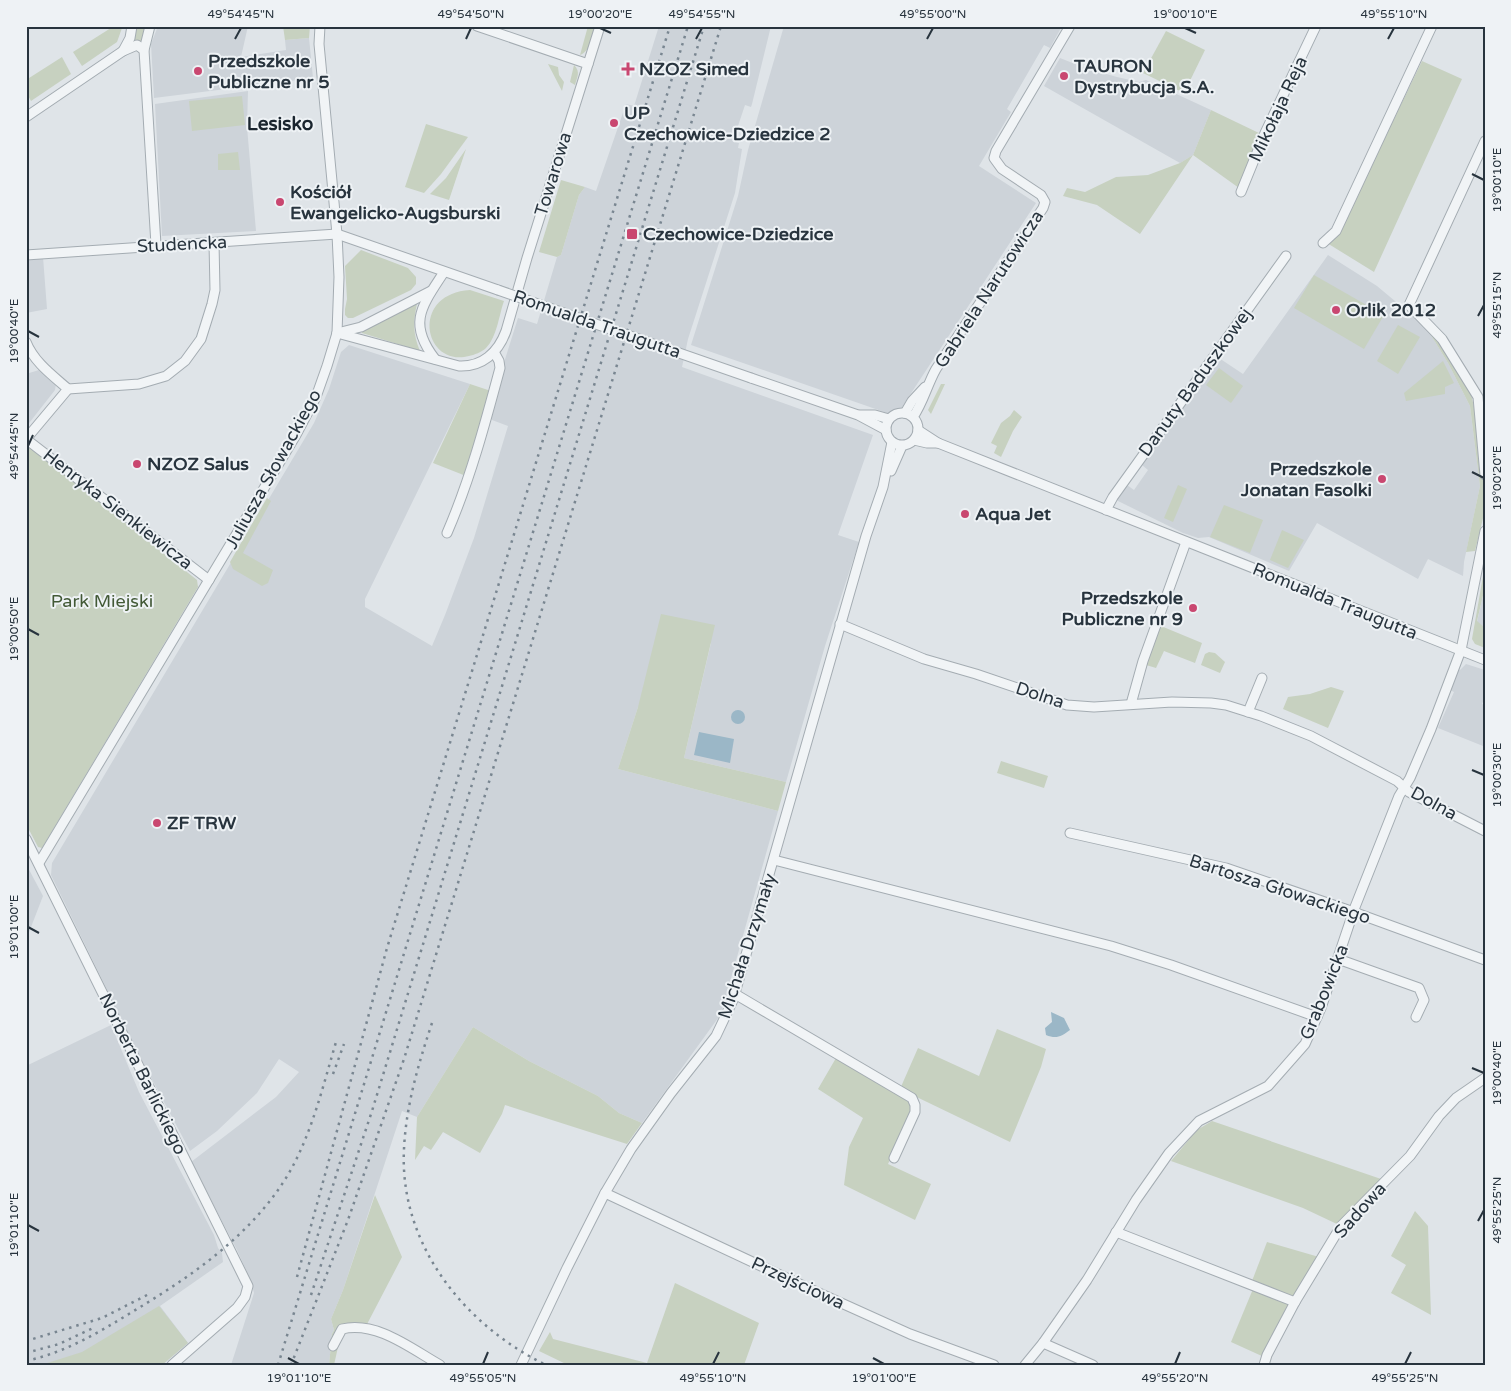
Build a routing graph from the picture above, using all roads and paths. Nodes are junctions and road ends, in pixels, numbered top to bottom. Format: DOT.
graph roads {
  1 [pos="132,26"];
  2 [pos="150,26"];
  3 [pos="320,26"];
  4 [pos="477,26"];
  5 [pos="600,26"];
  6 [pos="1070,26"];
  7 [pos="1316,26"];
  8 [pos="1432,26"];
  9 [pos="144,50"];
  10 [pos="123,51"];
  11 [pos="588,64"];
  12 [pos="26,117"];
  13 [pos="1485,141"];
  14 [pos="1241,192"];
  15 [pos="337,234"];
  16 [pos="214,243"];
  17 [pos="1323,243"];
  18 [pos="156,245"];
  19 [pos="26,255"];
  20 [pos="1286,256"];
  21 [pos="444,272"];
  22 [pos="431,291"];
  23 [pos="337,333"];
  24 [pos="26,342"];
  25 [pos="494,352"];
  26 [pos="434,359"];
  27 [pos="68,389"];
  28 [pos="858,415"];
  29 [pos="909,415"];
  30 [pos="889,419"];
  31 [pos="886,430"];
  32 [pos="918,430"];
  33 [pos="26,439"];
  34 [pos="914,440"];
  35 [pos="892,442"];
  36 [pos="938,443"];
  37 [pos="902,446"];
  38 [pos="1485,475"];
  39 [pos="883,487"];
  40 [pos="1106,510"];
  41 [pos="1485,531"];
  42 [pos="448,533"];
  43 [pos="1186,542"];
  44 [pos="209,580"];
  45 [pos="840,624"];
  46 [pos="1460,650"];
  47 [pos="1485,660"];
  48 [pos="1262,678"];
  49 [pos="1131,704"];
  50 [pos="1248,712"];
  51 [pos="1404,787"];
  52 [pos="1485,831"];
  53 [pos="1070,833"];
  54 [pos="26,839"];
  55 [pos="774,860"];
  56 [pos="39,863"];
  57 [pos="1354,912"];
  58 [pos="1338,959"];
  59 [pos="1485,960"];
  60 [pos="735,994"];
  61 [pos="1317,1017"];
  62 [pos="1416,1017"];
  63 [pos="1485,1078"];
  64 [pos="894,1158"];
  65 [pos="605,1193"];
  66 [pos="1116,1232"];
  67 [pos="1296,1302"];
  68 [pos="1043,1343"];
  69 [pos="333,1346"];
  70 [pos="172,1365"];
  71 [pos="440,1365"];
  72 [pos="521,1365"];
  73 [pos="994,1365"];
  74 [pos="1025,1365"];
  75 [pos="1093,1365"];
  76 [pos="1264,1365"];
  1 -- 10 [label="street"];
  2 -- 9 [label="street"];
  3 -- 15 [label="street, Juliusza Słowackiego"];
  4 -- 11 [label="street"];
  5 -- 11 [label="street, Towarowa"];
  6 -- 29 [label="street, Gabriela Narutowicza"];
  7 -- 14 [label="street, Mikołaja Reja"];
  8 -- 17 [label="street"];
  9 -- 10 [label="street"];
  9 -- 18 [label="street"];
  10 -- 12 [label="street"];
  11 -- 25 [label="street, Towarowa"];
  13 -- 38 [label="street"];
  15 -- 16 [label="street, Studencka"];
  15 -- 21 [label="street, Romualda Traugutta"];
  15 -- 23 [label="street, Juliusza Słowackiego"];
  16 -- 18 [label="street, Studencka"];
  16 -- 27 [label="street"];
  18 -- 19 [label="street, Studencka"];
  20 -- 40 [label="street, Danuty Baduszkowej"];
  21 -- 22 [label="street"];
  21 -- 28 [label="street, Romualda Traugutta, bridge"];
  22 -- 23 [label="street"];
  22 -- 26 [label="street"];
  23 -- 26 [label="street"];
  23 -- 44 [label="street, Juliusza Słowackiego"];
  24 -- 27 [label="street"];
  25 -- 26 [label="street"];
  25 -- 42 [label="street"];
  27 -- 33 [label="street"];
  28 -- 30 [label="street"];
  28 -- 31 [label="street"];
  29 -- 30 [label="street"];
  29 -- 32 [label="street"];
  30 -- 31 [label="street"];
  31 -- 35 [label="street"];
  32 -- 34 [label="street"];
  32 -- 36 [label="street, Romualda Traugutta"];
  33 -- 44 [label="street, Henryka Sienkiewicza"];
  34 -- 36 [label="street"];
  34 -- 37 [label="street"];
  35 -- 37 [label="street"];
  35 -- 39 [label="street"];
  36 -- 40 [label="street, Romualda Traugutta"];
  37 -- 39 [label="street"];
  39 -- 45 [label="street, Michała Drzymały"];
  40 -- 43 [label="street, Romualda Traugutta"];
  41 -- 46 [label="street, Grabowicka"];
  43 -- 46 [label="street, Romualda Traugutta"];
  43 -- 49 [label="street"];
  44 -- 56 [label="street, Juliusza Słowackiego"];
  45 -- 49 [label="street, Dolna"];
  45 -- 55 [label="street, Michała Drzymały"];
  46 -- 47 [label="street, Romualda Traugutta"];
  46 -- 51 [label="street, Grabowicka"];
  48 -- 50 [label="street"];
  49 -- 50 [label="street, Dolna"];
  50 -- 51 [label="street, Dolna"];
  51 -- 52 [label="street, Dolna"];
  51 -- 57 [label="street, Grabowicka"];
  53 -- 57 [label="street, Bartosza Głowackiego"];
  54 -- 56 [label="street, Norberta Barlickiego"];
  55 -- 60 [label="street, Michała Drzymały"];
  55 -- 61 [label="street"];
  56 -- 70 [label="street, Norberta Barlickiego"];
  57 -- 58 [label="street, Grabowicka"];
  57 -- 59 [label="street, Bartosza Głowackiego"];
  58 -- 61 [label="street, Grabowicka"];
  58 -- 62 [label="street"];
  60 -- 64 [label="street"];
  60 -- 65 [label="street, Michała Drzymały"];
  61 -- 66 [label="street, Grabowicka"];
  63 -- 67 [label="street, Sadowa"];
  65 -- 72 [label="street, Michała Drzymały"];
  65 -- 73 [label="street, Przejściowa"];
  66 -- 67 [label="street"];
  66 -- 68 [label="street, Grabowicka"];
  67 -- 76 [label="street, Sadowa"];
  68 -- 74 [label="street, Grabowicka"];
  68 -- 75 [label="street"];
  69 -- 71 [label="street"];
}
